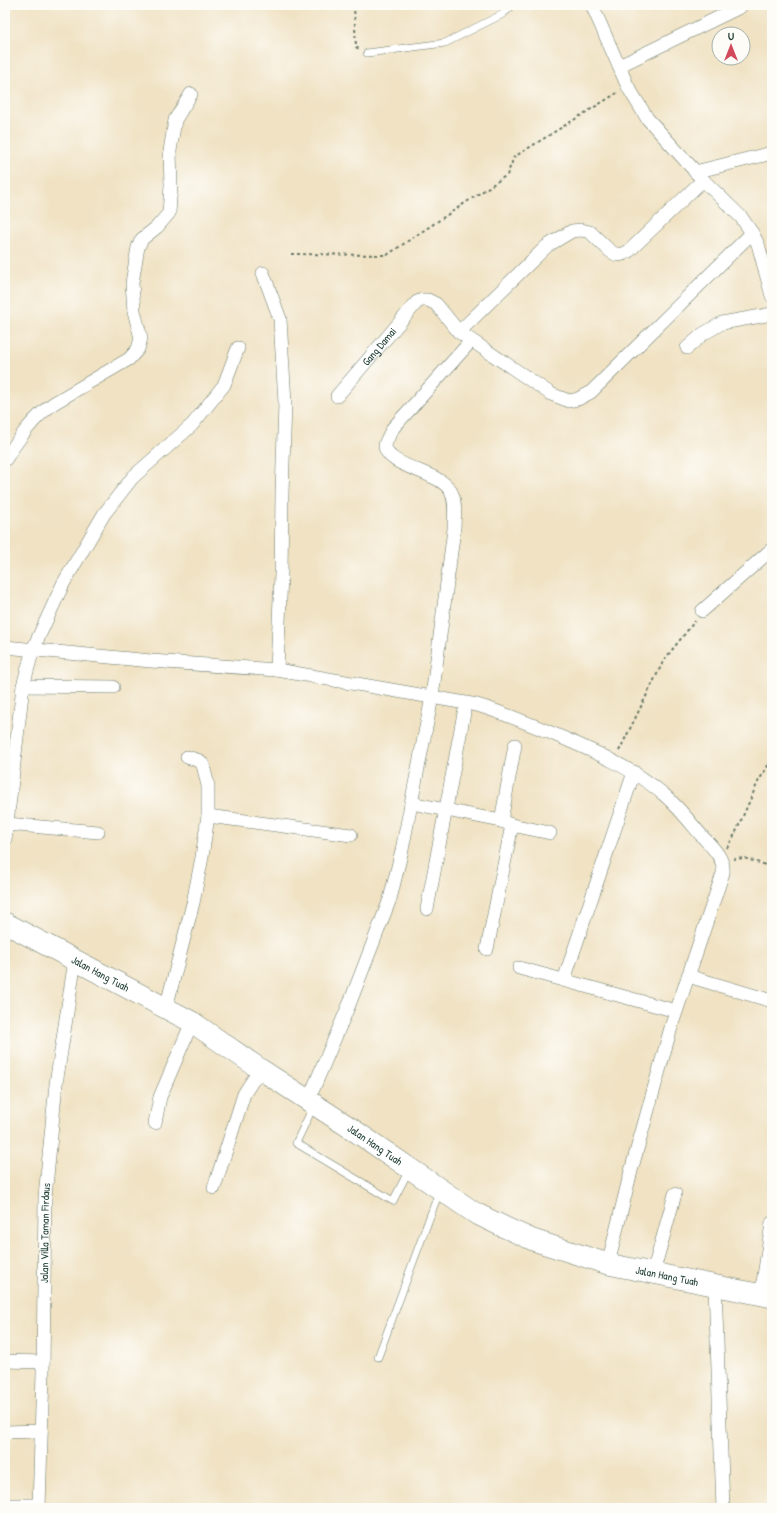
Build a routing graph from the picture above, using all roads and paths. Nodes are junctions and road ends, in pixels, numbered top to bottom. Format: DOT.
graph roads {
  1 [pos="354,5"];
  2 [pos="513,5"];
  3 [pos="592,5"];
  4 [pos="742,5"];
  5 [pos="367,53"];
  6 [pos="619,66"];
  7 [pos="628,87"];
  8 [pos="191,94"];
  9 [pos="772,152"];
  10 [pos="699,176"];
  11 [pos="752,232"];
  12 [pos="291,254"];
  13 [pos="263,273"];
  14 [pos="772,296"];
  15 [pos="772,314"];
  16 [pos="459,332"];
  17 [pos="471,341"];
  18 [pos="238,348"];
  19 [pos="687,348"];
  20 [pos="337,396"];
  21 [pos="5,460"];
  22 [pos="772,549"];
  23 [pos="702,611"];
  24 [pos="5,647"];
  25 [pos="33,648"];
  26 [pos="276,670"];
  27 [pos="23,686"];
  28 [pos="113,687"];
  29 [pos="432,696"];
  30 [pos="464,714"];
  31 [pos="515,744"];
  32 [pos="187,757"];
  33 [pos="772,759"];
  34 [pos="614,761"];
  35 [pos="9,766"];
  36 [pos="634,772"];
  37 [pos="411,803"];
  38 [pos="446,811"];
  39 [pos="208,816"];
  40 [pos="506,823"];
  41 [pos="7,824"];
  42 [pos="98,832"];
  43 [pos="550,833"];
  44 [pos="351,835"];
  45 [pos="5,840"];
  46 [pos="721,860"];
  47 [pos="772,867"];
  48 [pos="427,909"];
  49 [pos="5,923"];
  50 [pos="487,949"];
  51 [pos="76,960"];
  52 [pos="519,968"];
  53 [pos="688,976"];
  54 [pos="564,980"];
  55 [pos="772,1001"];
  56 [pos="166,1008"];
  57 [pos="676,1011"];
  58 [pos="192,1022"];
  59 [pos="260,1069"];
  60 [pos="311,1103"];
  61 [pos="155,1123"];
  62 [pos="410,1168"];
  63 [pos="214,1188"];
  64 [pos="440,1190"];
  65 [pos="675,1194"];
  66 [pos="772,1223"];
  67 [pos="608,1264"];
  68 [pos="653,1273"];
  69 [pos="715,1286"];
  70 [pos="766,1296"];
  71 [pos="378,1357"];
  72 [pos="5,1361"];
  73 [pos="43,1362"];
  74 [pos="41,1431"];
  75 [pos="5,1432"];
  76 [pos="5,1505"];
  77 [pos="39,1507"];
  78 [pos="722,1508"];
  1 -- 5 [label="path"];
  2 -- 5 [label="lane"];
  3 -- 6 [label="street"];
  4 -- 6 [label="street"];
  6 -- 7 [label="street"];
  7 -- 10 [label="street"];
  7 -- 12 [label="path"];
  8 -- 21 [label="street"];
  9 -- 10 [label="street"];
  10 -- 11 [label="street"];
  10 -- 16 [label="street"];
  11 -- 14 [label="street"];
  11 -- 17 [label="street"];
  13 -- 26 [label="street"];
  15 -- 19 [label="street"];
  16 -- 17 [label="street"];
  16 -- 20 [label="street, Gang Damai"];
  17 -- 29 [label="street"];
  18 -- 25 [label="street"];
  22 -- 23 [label="street"];
  23 -- 34 [label="path"];
  24 -- 25 [label="street"];
  25 -- 26 [label="street"];
  25 -- 27 [label="street"];
  26 -- 29 [label="street"];
  27 -- 28 [label="street"];
  27 -- 35 [label="street"];
  29 -- 34 [label="street"];
  29 -- 37 [label="street"];
  30 -- 38 [label="street"];
  31 -- 40 [label="street"];
  32 -- 39 [label="street"];
  33 -- 46 [label="path"];
  34 -- 36 [label="street"];
  35 -- 41 [label="street"];
  36 -- 46 [label="street"];
  36 -- 54 [label="street"];
  37 -- 38 [label="street"];
  37 -- 60 [label="street"];
  38 -- 40 [label="street"];
  38 -- 48 [label="street"];
  39 -- 44 [label="street"];
  39 -- 56 [label="street"];
  40 -- 43 [label="street"];
  40 -- 50 [label="street"];
  41 -- 42 [label="street"];
  41 -- 45 [label="street"];
  46 -- 47 [label="path"];
  46 -- 53 [label="street"];
  49 -- 51 [label="main road, Jalan Hang Tuah"];
  51 -- 56 [label="main road, Jalan Hang Tuah"];
  51 -- 73 [label="street, Jalan Villa Taman Firdaus"];
  52 -- 54 [label="street"];
  53 -- 55 [label="street"];
  53 -- 57 [label="street"];
  54 -- 57 [label="street"];
  56 -- 58 [label="main road, Jalan Hang Tuah"];
  57 -- 67 [label="street"];
  58 -- 59 [label="main road, Jalan Hang Tuah"];
  58 -- 61 [label="street"];
  59 -- 60 [label="main road, Jalan Hang Tuah"];
  59 -- 63 [label="street"];
  60 -- 62 [label="main road, Jalan Hang Tuah"];
  60 -- 62 [label="lane"];
  62 -- 64 [label="main road, Jalan Hang Tuah"];
  64 -- 67 [label="main road, Jalan Hang Tuah"];
  64 -- 71 [label="lane"];
  65 -- 68 [label="street"];
  66 -- 70 [label="street"];
  67 -- 68 [label="main road, Jalan Hang Tuah"];
  68 -- 69 [label="main road, Jalan Hang Tuah"];
  69 -- 70 [label="main road, Jalan Hang Tuah"];
  69 -- 78 [label="street"];
  72 -- 73 [label="street"];
  73 -- 74 [label="street, Jalan Villa Taman Firdaus"];
  74 -- 75 [label="street"];
  74 -- 77 [label="street, Jalan Villa Taman Firdaus"];
  76 -- 77 [label="street"];
}
